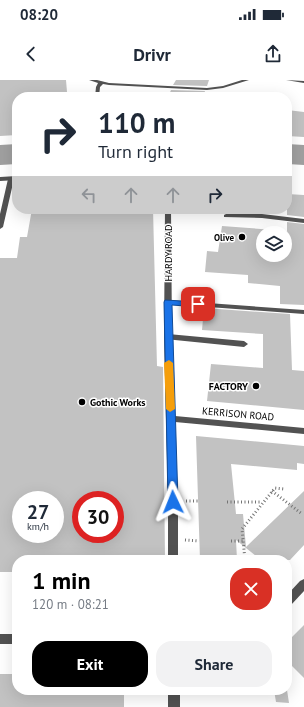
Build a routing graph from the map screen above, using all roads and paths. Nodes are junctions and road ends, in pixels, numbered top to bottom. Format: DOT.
graph roads {
  1 [pos="91,80"];
  2 [pos="160,80"];
  3 [pos="247,80"];
  4 [pos="288,80"];
  5 [pos="304,82"];
  6 [pos="100,83"];
  7 [pos="152,86"];
  8 [pos="97,92"];
  9 [pos="12,178"];
  10 [pos="0,179"];
  11 [pos="12,185"];
  12 [pos="168,214"];
  13 [pos="226,216"];
  14 [pos="304,221"];
  15 [pos="0,227"];
  16 [pos="168,302"];
  17 [pos="304,312"];
  18 [pos="168,337"];
  19 [pos="244,344"];
  20 [pos="171,419"];
  21 [pos="304,431"];
  22 [pos="284,489"];
  23 [pos="272,492"];
  24 [pos="228,502"];
  25 [pos="262,502"];
  26 [pos="302,514"];
  27 [pos="231,541"];
  28 [pos="243,541"];
  29 [pos="173,555"];
  30 [pos="244,555"];
  31 [pos="304,584"];
  32 [pos="292,597"];
  33 [pos="0,639"];
  34 [pos="12,639"];
  35 [pos="174,695"];
  36 [pos="174,707"];
  1 -- 6 [label="street"];
  2 -- 7 [label="street"];
  3 -- 7 [label="street"];
  4 -- 5 [label="street"];
  6 -- 7 [label="street"];
  6 -- 8 [label="street"];
  9 -- 10 [label="street"];
  11 -- 15 [label="street"];
  12 -- 16 [label="street, HARDY ROAD"];
  13 -- 14 [label="street"];
  16 -- 17 [label="street"];
  16 -- 18 [label="street, HARDY ROAD"];
  18 -- 19 [label="street"];
  18 -- 20 [label="street, HARDY ROAD"];
  20 -- 21 [label="street, KERRISON ROAD"];
  20 -- 29 [label="street, HARDY ROAD"];
  22 -- 23 [label="path"];
  23 -- 25 [label="path"];
  23 -- 26 [label="path"];
  24 -- 25 [label="path"];
  25 -- 28 [label="path"];
  27 -- 28 [label="path"];
  28 -- 30 [label="path"];
  31 -- 32 [label="street"];
  33 -- 34 [label="street"];
  35 -- 36 [label="street"];
}
